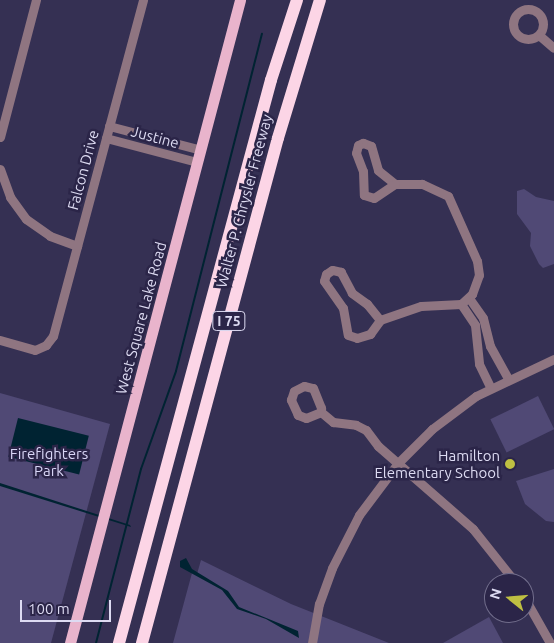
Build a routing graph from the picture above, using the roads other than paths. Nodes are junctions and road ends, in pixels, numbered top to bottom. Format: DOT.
graph roads {
  1 [pos="36,0"];
  2 [pos="142,0"];
  3 [pos="240,0"];
  4 [pos="296,0"];
  5 [pos="320,0"];
  6 [pos="540,36"];
  7 [pos="554,48"];
  8 [pos="109,126"];
  9 [pos="0,137"];
  10 [pos="106,138"];
  11 [pos="200,150"];
  12 [pos="197,162"];
  13 [pos="0,169"];
  14 [pos="395,184"];
  15 [pos="77,246"];
  16 [pos="465,301"];
  17 [pos="380,320"];
  18 [pos="0,340"];
  19 [pos="554,359"];
  20 [pos="508,378"];
  21 [pos="490,388"];
  22 [pos="320,412"];
  23 [pos="398,463"];
  24 [pos="508,573"];
  25 [pos="534,615"];
  26 [pos="70,643"];
  27 [pos="120,643"];
  28 [pos="142,643"];
  29 [pos="312,643"];
  30 [pos="550,643"];
  1 -- 9 [label="street"];
  2 -- 8 [label="street, Falcon Drive"];
  3 -- 11 [label="main road, West Square Lake Road"];
  4 -- 27 [label="highway, Walter P. Chrysler Freeway / I 75"];
  5 -- 28 [label="highway, Walter P. Chrysler Freeway / I 75"];
  6 -- 7 [label="street"];
  8 -- 10 [label="street, Falcon Drive"];
  8 -- 11 [label="street, Justine"];
  10 -- 12 [label="street, Justine"];
  10 -- 15 [label="street, Falcon Drive"];
  11 -- 12 [label="main road, West Square Lake Road"];
  12 -- 26 [label="main road, West Square Lake Road"];
  13 -- 15 [label="street"];
  14 -- 14 [label="street"];
  14 -- 16 [label="street"];
  15 -- 18 [label="street, Falcon Drive"];
  16 -- 17 [label="street"];
  16 -- 20 [label="street"];
  16 -- 21 [label="street"];
  17 -- 17 [label="street"];
  19 -- 20 [label="street"];
  20 -- 21 [label="street"];
  21 -- 23 [label="street"];
  22 -- 23 [label="street"];
  23 -- 24 [label="street"];
  23 -- 29 [label="street"];
  25 -- 30 [label="street"];
}
